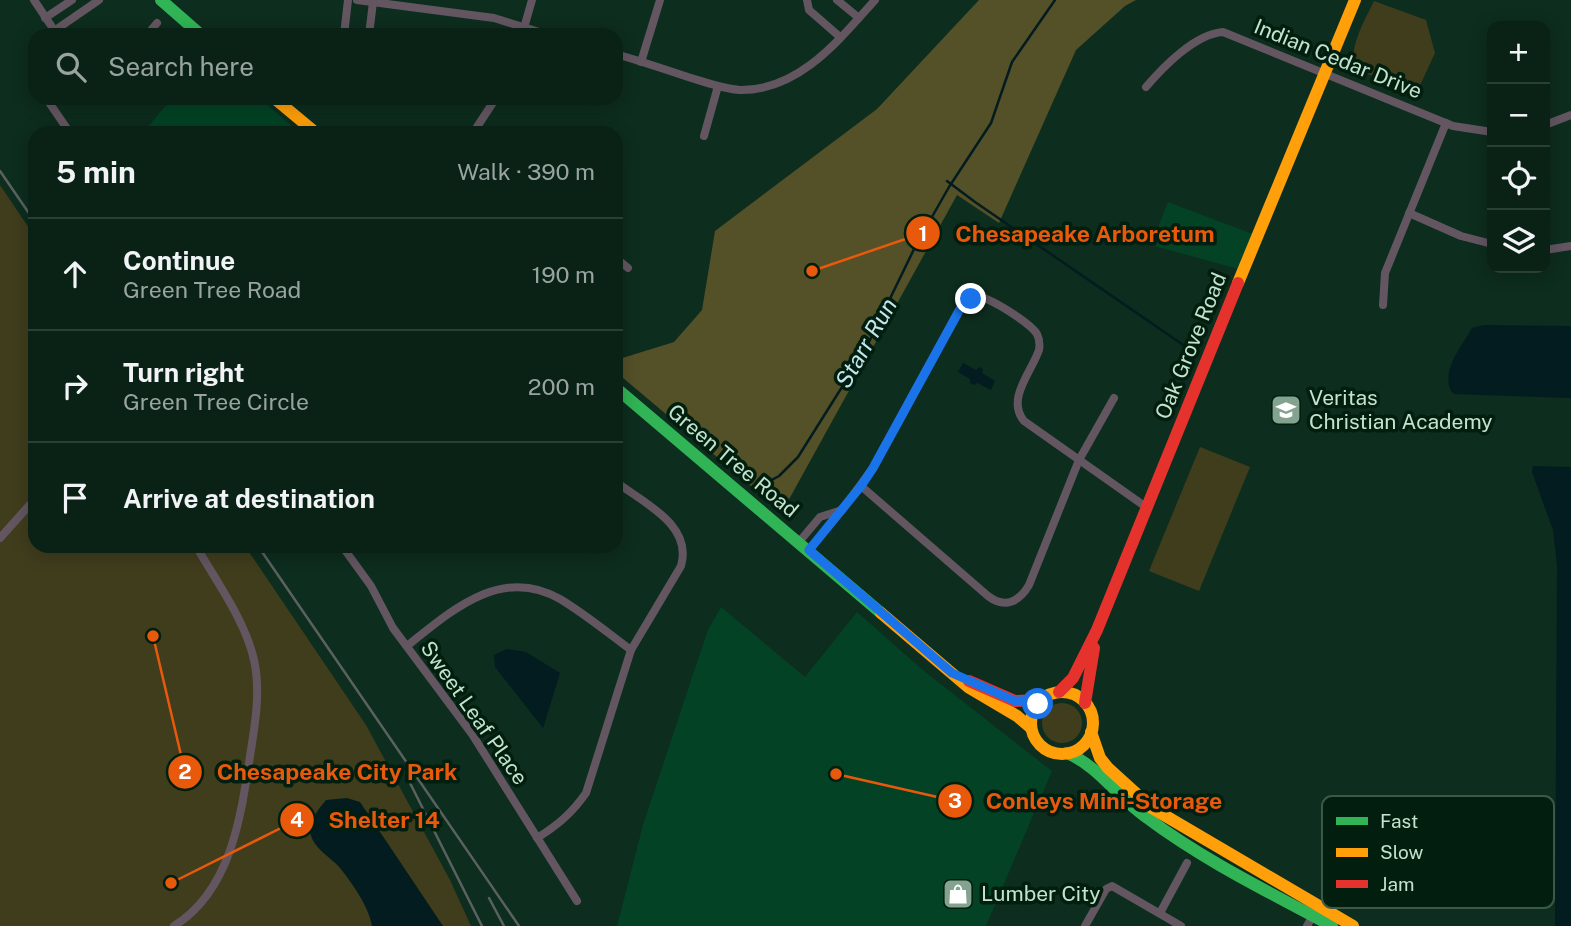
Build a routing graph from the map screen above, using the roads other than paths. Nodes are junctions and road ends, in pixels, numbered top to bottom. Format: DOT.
graph roads {
  1 [pos="34,0"];
  2 [pos="72,0"];
  3 [pos="100,0"];
  4 [pos="161,0"];
  5 [pos="348,0"];
  6 [pos="357,0"];
  7 [pos="532,0"];
  8 [pos="660,0"];
  9 [pos="807,0"];
  10 [pos="837,0"];
  11 [pos="875,0"];
  12 [pos="1355,0"];
  13 [pos="373,2"];
  14 [pos="46,18"];
  15 [pos="859,18"];
  16 [pos="157,23"];
  17 [pos="53,28"];
  18 [pos="63,28"];
  19 [pos="153,28"];
  20 [pos="193,28"];
  21 [pos="345,28"];
  22 [pos="370,28"];
  23 [pos="515,28"];
  24 [pos="524,28"];
  25 [pos="839,37"];
  26 [pos="623,56"];
  27 [pos="641,62"];
  28 [pos="1326,72"];
  29 [pos="718,86"];
  30 [pos="1146,87"];
  31 [pos="51,105"];
  32 [pos="282,105"];
  33 [pos="491,105"];
  34 [pos="1571,115"];
  35 [pos="1446,123"];
  36 [pos="1550,123"];
  37 [pos="65,126"];
  38 [pos="308,126"];
  39 [pos="478,126"];
  40 [pos="1487,132"];
  41 [pos="704,136"];
  42 [pos="1409,213"];
  43 [pos="1487,243"];
  44 [pos="1571,246"];
  45 [pos="1550,249"];
  46 [pos="623,264"];
  47 [pos="628,268"];
  48 [pos="1383,305"];
  49 [pos="623,394"];
  50 [pos="1114,398"];
  51 [pos="1079,460"];
  52 [pos="861,486"];
  53 [pos="623,487"];
  54 [pos="28,507"];
  55 [pos="1146,507"];
  56 [pos="0,538"];
  57 [pos="804,546"];
  58 [pos="200,553"];
  59 [pos="347,553"];
  60 [pos="1097,630"];
  61 [pos="407,646"];
  62 [pos="631,650"];
  63 [pos="952,673"];
  64 [pos="1059,692"];
  65 [pos="1041,700"];
  66 [pos="1085,702"];
  67 [pos="1031,728"];
  68 [pos="1091,732"];
  69 [pos="1067,753"];
  70 [pos="537,838"];
  71 [pos="1187,863"];
  72 [pos="578,901"];
  73 [pos="1160,913"];
  74 [pos="1313,916"];
  75 [pos="1347,925"];
  76 [pos="173,926"];
  77 [pos="1085,926"];
  78 [pos="1181,926"];
  79 [pos="1332,926"];
  1 -- 14 [label="street"];
  2 -- 14 [label="street"];
  3 -- 18 [label="street"];
  4 -- 20 [label="street"];
  5 -- 21 [label="street"];
  6 -- 13 [label="street"];
  7 -- 24 [label="street"];
  8 -- 27 [label="street"];
  9 -- 25 [label="street"];
  10 -- 15 [label="street"];
  11 -- 15 [label="street"];
  12 -- 28 [label="street, Oak Grove Road"];
  13 -- 22 [label="street"];
  13 -- 23 [label="street"];
  14 -- 17 [label="street"];
  15 -- 25 [label="street"];
  16 -- 19 [label="street"];
  25 -- 29 [label="street"];
  26 -- 27 [label="street"];
  27 -- 29 [label="street"];
  28 -- 30 [label="street, Indian Cedar Drive"];
  28 -- 35 [label="street, Indian Cedar Drive"];
  28 -- 55 [label="street, Oak Grove Road"];
  29 -- 41 [label="street"];
  31 -- 37 [label="street"];
  32 -- 38 [label="street"];
  33 -- 39 [label="street"];
  34 -- 36 [label="street"];
  35 -- 40 [label="street, Indian Cedar Drive"];
  35 -- 42 [label="street"];
  42 -- 43 [label="street"];
  42 -- 48 [label="street"];
  44 -- 45 [label="street"];
  46 -- 47 [label="street"];
  49 -- 57 [label="street, Green Tree Road"];
  50 -- 51 [label="street"];
  51 -- 52 [label="street"];
  51 -- 52 [label="street"];
  51 -- 55 [label="street"];
  52 -- 57 [label="street"];
  53 -- 62 [label="street"];
  54 -- 56 [label="street"];
  55 -- 60 [label="street, Oak Grove Road"];
  57 -- 63 [label="street, Green Tree Road"];
  58 -- 76 [label="street"];
  59 -- 61 [label="street, Sweet Leaf Place"];
  60 -- 64 [label="street, Oak Grove Road"];
  60 -- 66 [label="street, Oak Grove Road"];
  61 -- 62 [label="street"];
  61 -- 70 [label="street, Sweet Leaf Place"];
  62 -- 70 [label="street"];
  63 -- 65 [label="street, Green Tree Road"];
  63 -- 67 [label="street, Green Tree Road"];
  64 -- 65 [label="street"];
  64 -- 66 [label="street"];
  65 -- 67 [label="street"];
  66 -- 68 [label="street"];
  67 -- 69 [label="street"];
  68 -- 69 [label="street"];
  68 -- 74 [label="street"];
  69 -- 74 [label="street"];
  70 -- 72 [label="street, Sweet Leaf Place"];
  71 -- 73 [label="street"];
  73 -- 77 [label="street"];
  73 -- 78 [label="street"];
  74 -- 75 [label="street"];
  74 -- 79 [label="street"];
}
